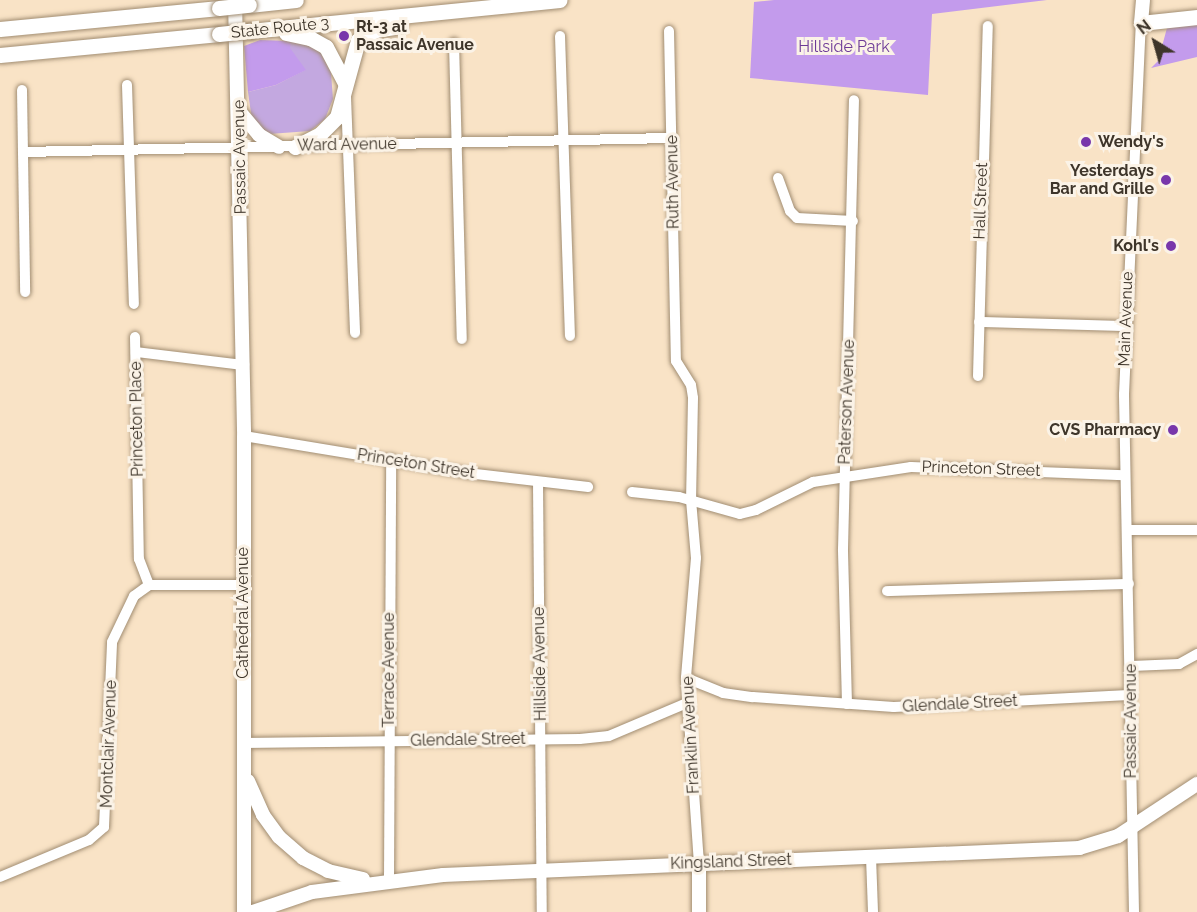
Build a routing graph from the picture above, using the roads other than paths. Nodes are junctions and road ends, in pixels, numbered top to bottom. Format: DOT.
graph roads {
  1 [pos="266,0"];
  2 [pos="296,0"];
  3 [pos="559,0"];
  4 [pos="1143,0"];
  5 [pos="242,2"];
  6 [pos="526,3"];
  7 [pos="1197,17"];
  8 [pos="1141,23"];
  9 [pos="988,26"];
  10 [pos="0,29"];
  11 [pos="250,31"];
  12 [pos="669,31"];
  13 [pos="560,36"];
  14 [pos="454,43"];
  15 [pos="0,55"];
  16 [pos="345,83"];
  17 [pos="127,85"];
  18 [pos="21,90"];
  19 [pos="854,100"];
  20 [pos="239,111"];
  21 [pos="672,138"];
  22 [pos="563,141"];
  23 [pos="458,143"];
  24 [pos="349,145"];
  25 [pos="241,147"];
  26 [pos="279,147"];
  27 [pos="295,147"];
  28 [pos="130,150"];
  29 [pos="23,152"];
  30 [pos="778,178"];
  31 [pos="853,221"];
  32 [pos="25,292"];
  33 [pos="134,304"];
  34 [pos="243,314"];
  35 [pos="979,322"];
  36 [pos="1126,326"];
  37 [pos="355,333"];
  38 [pos="570,336"];
  39 [pos="135,337"];
  40 [pos="462,339"];
  41 [pos="136,351"];
  42 [pos="244,365"];
  43 [pos="978,376"];
  44 [pos="244,436"];
  45 [pos="392,459"];
  46 [pos="1124,475"];
  47 [pos="844,476"];
  48 [pos="538,482"];
  49 [pos="588,487"];
  50 [pos="632,492"];
  51 [pos="691,500"];
  52 [pos="1128,530"];
  53 [pos="1197,530"];
  54 [pos="1129,584"];
  55 [pos="149,585"];
  56 [pos="243,585"];
  57 [pos="888,591"];
  58 [pos="1197,654"];
  59 [pos="1132,666"];
  60 [pos="686,678"];
  61 [pos="1129,695"];
  62 [pos="687,703"];
  63 [pos="847,704"];
  64 [pos="540,740"];
  65 [pos="389,741"];
  66 [pos="243,743"];
  67 [pos="247,775"];
  68 [pos="1197,784"];
  69 [pos="1132,828"];
  70 [pos="871,857"];
  71 [pos="699,863"];
  72 [pos="543,870"];
  73 [pos="0,877"];
  74 [pos="390,880"];
  75 [pos="244,912"];
  76 [pos="253,912"];
  77 [pos="542,912"];
  78 [pos="699,912"];
  79 [pos="873,912"];
  80 [pos="1134,912"];
  1 -- 5 [label="highway"];
  2 -- 5 [label="highway, State Route 3"];
  3 -- 6 [label="highway, State Route 3"];
  4 -- 8 [label="main road, Main Avenue"];
  5 -- 10 [label="highway, State Route 3, bridge"];
  5 -- 20 [label="main road, Passaic Avenue"];
  6 -- 11 [label="highway, State Route 3"];
  6 -- 16 [label="highway"];
  7 -- 8 [label="highway"];
  8 -- 36 [label="street, Main Avenue"];
  9 -- 35 [label="street, Hall Street"];
  11 -- 15 [label="highway, State Route 3, bridge"];
  11 -- 16 [label="highway"];
  12 -- 21 [label="street, Ruth Avenue"];
  13 -- 22 [label="street"];
  14 -- 23 [label="street"];
  16 -- 24 [label="street"];
  16 -- 27 [label="highway"];
  17 -- 28 [label="street"];
  18 -- 29 [label="street"];
  19 -- 31 [label="street, Paterson Avenue"];
  20 -- 25 [label="main road, Passaic Avenue"];
  20 -- 26 [label="main road"];
  21 -- 22 [label="street, Ward Avenue"];
  21 -- 51 [label="street, Ruth Avenue"];
  22 -- 23 [label="street, Ward Avenue"];
  22 -- 38 [label="street"];
  23 -- 24 [label="street, Ward Avenue"];
  23 -- 40 [label="street"];
  24 -- 27 [label="street, Ward Avenue"];
  24 -- 37 [label="street"];
  25 -- 26 [label="street, Ward Avenue"];
  25 -- 28 [label="street, Ward Avenue"];
  25 -- 34 [label="main road, Passaic Avenue"];
  26 -- 27 [label="street, Ward Avenue"];
  28 -- 29 [label="street, Ward Avenue"];
  28 -- 33 [label="street"];
  29 -- 32 [label="street"];
  30 -- 31 [label="street"];
  31 -- 47 [label="street, Paterson Avenue"];
  34 -- 42 [label="main road, Cathedral Avenue"];
  35 -- 36 [label="street"];
  35 -- 43 [label="street, Hall Street"];
  36 -- 46 [label="street, Main Avenue"];
  39 -- 41 [label="street"];
  41 -- 42 [label="street, Princeton Place"];
  41 -- 55 [label="street, Princeton Place"];
  42 -- 44 [label="main road, Cathedral Avenue"];
  44 -- 45 [label="street, Princeton Street"];
  44 -- 56 [label="main road, Cathedral Avenue"];
  45 -- 48 [label="street, Princeton Street"];
  45 -- 65 [label="street, Terrace Avenue"];
  46 -- 47 [label="street, Princeton Street"];
  46 -- 52 [label="street, Main Avenue"];
  47 -- 51 [label="street, Princeton Street"];
  47 -- 63 [label="street, Paterson Avenue"];
  48 -- 49 [label="street, Princeton Street"];
  48 -- 64 [label="street, Hillside Avenue"];
  50 -- 51 [label="street, Princeton Street"];
  51 -- 60 [label="street, Franklin Avenue"];
  52 -- 53 [label="street"];
  52 -- 54 [label="street, Passaic Avenue"];
  54 -- 57 [label="street"];
  54 -- 59 [label="street, Passaic Avenue"];
  55 -- 56 [label="street"];
  55 -- 73 [label="street, Montclair Avenue"];
  56 -- 66 [label="main road, Cathedral Avenue"];
  58 -- 59 [label="street"];
  59 -- 61 [label="street, Passaic Avenue"];
  60 -- 62 [label="street, Franklin Avenue"];
  60 -- 63 [label="street, Glendale Street"];
  61 -- 63 [label="street, Glendale Street"];
  61 -- 69 [label="street, Passaic Avenue"];
  62 -- 64 [label="street, Glendale Street"];
  62 -- 71 [label="street, Franklin Avenue"];
  64 -- 65 [label="street, Glendale Street"];
  64 -- 72 [label="street, Hillside Avenue"];
  65 -- 66 [label="street, Glendale Street"];
  65 -- 74 [label="street, Terrace Avenue"];
  66 -- 67 [label="main road, Cathedral Avenue"];
  67 -- 74 [label="main road"];
  67 -- 75 [label="main road, Cathedral Avenue"];
  68 -- 69 [label="main road, Kingsland Street"];
  69 -- 70 [label="main road, Kingsland Street"];
  69 -- 80 [label="street, Passaic Avenue"];
  70 -- 71 [label="main road, Kingsland Street"];
  70 -- 79 [label="street"];
  71 -- 72 [label="main road, Kingsland Street"];
  71 -- 78 [label="main road, Franklin Avenue"];
  72 -- 74 [label="main road, Kingsland Street"];
  72 -- 77 [label="street, Hillside Avenue"];
  74 -- 76 [label="main road, Kingsland Street"];
}
